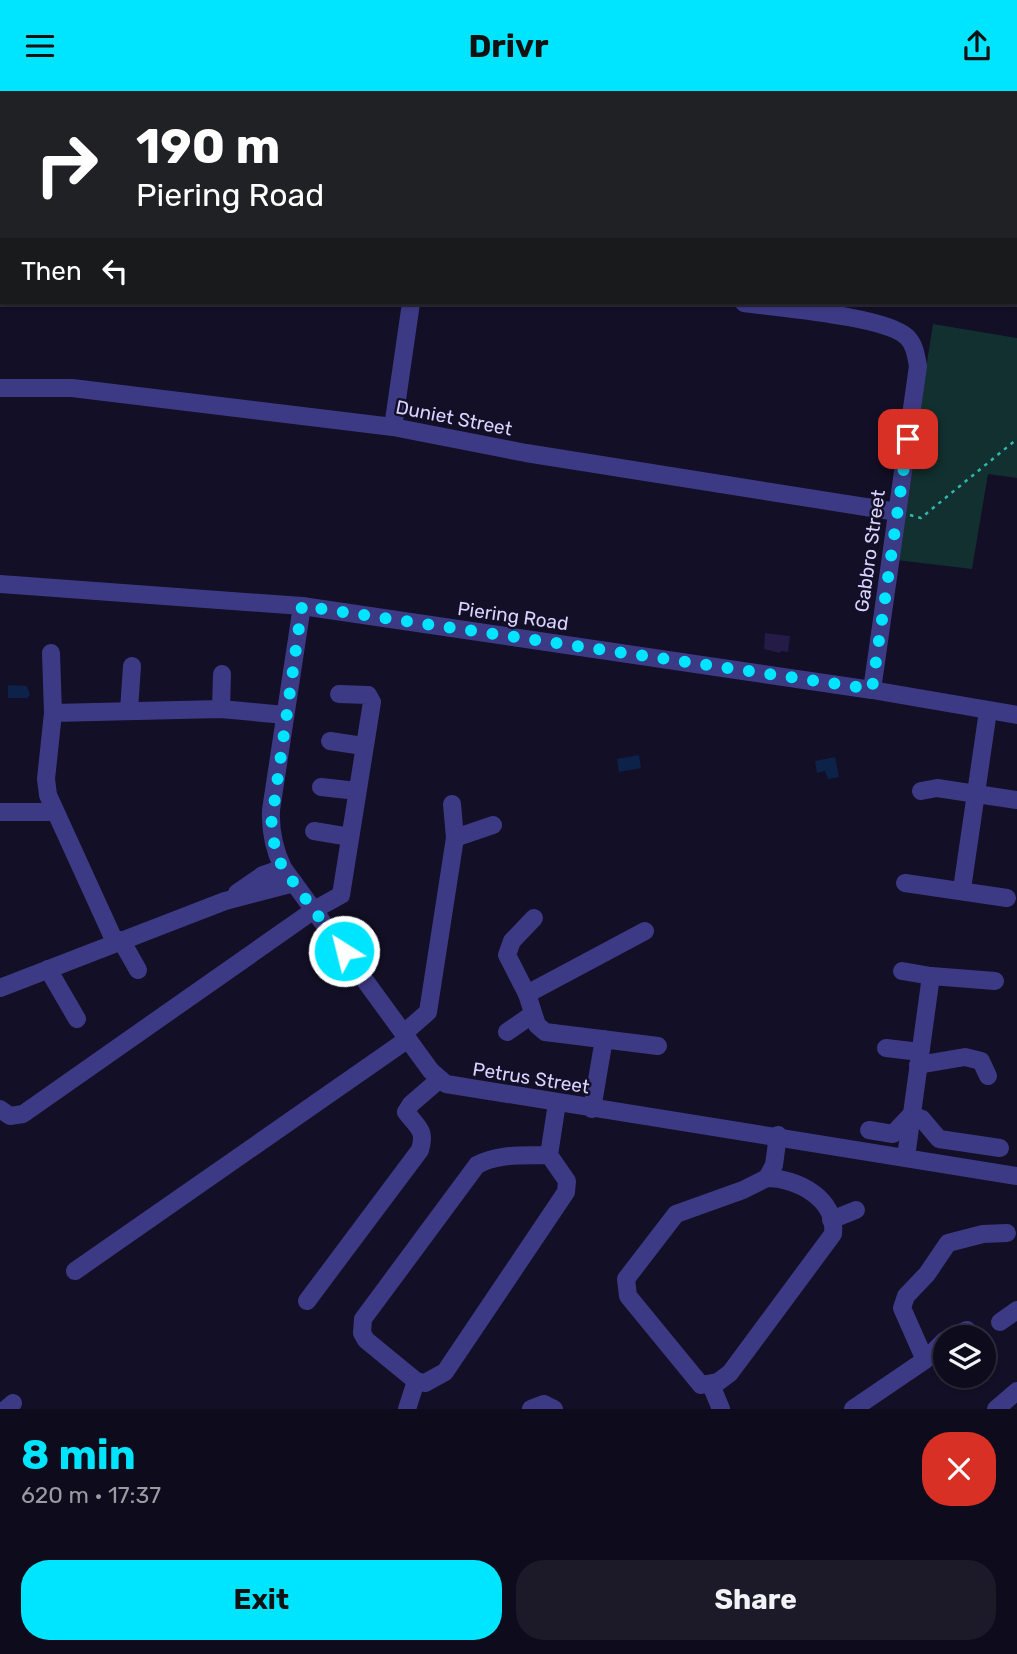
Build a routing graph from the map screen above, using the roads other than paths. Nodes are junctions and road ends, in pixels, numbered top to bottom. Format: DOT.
graph roads {
  1 [pos="411,305"];
  2 [pos="757,305"];
  3 [pos="0,388"];
  4 [pos="393,427"];
  5 [pos="897,512"];
  6 [pos="0,584"];
  7 [pos="302,606"];
  8 [pos="51,653"];
  9 [pos="132,666"];
  10 [pos="222,674"];
  11 [pos="872,689"];
  12 [pos="339,694"];
  13 [pos="221,709"];
  14 [pos="129,710"];
  15 [pos="988,711"];
  16 [pos="53,713"];
  17 [pos="285,715"];
  18 [pos="1017,715"];
  19 [pos="330,741"];
  20 [pos="363,746"];
  21 [pos="321,787"];
  22 [pos="357,791"];
  23 [pos="921,791"];
  24 [pos="976,793"];
  25 [pos="1017,800"];
  26 [pos="452,804"];
  27 [pos="52,811"];
  28 [pos="0,812"];
  29 [pos="493,825"];
  30 [pos="314,831"];
  31 [pos="350,837"];
  32 [pos="455,838"];
  33 [pos="288,875"];
  34 [pos="905,883"];
  35 [pos="962,890"];
  36 [pos="1007,898"];
  37 [pos="314,910"];
  38 [pos="534,918"];
  39 [pos="645,931"];
  40 [pos="118,941"];
  41 [pos="48,969"];
  42 [pos="138,970"];
  43 [pos="902,971"];
  44 [pos="931,976"];
  45 [pos="995,981"];
  46 [pos="0,988"];
  47 [pos="527,994"];
  48 [pos="533,1013"];
  49 [pos="77,1019"];
  50 [pos="507,1032"];
  51 [pos="406,1036"];
  52 [pos="604,1039"];
  53 [pos="658,1046"];
  54 [pos="886,1048"];
  55 [pos="919,1058"];
  56 [pos="988,1076"];
  57 [pos="440,1079"];
  58 [pos="557,1103"];
  59 [pos="0,1109"];
  60 [pos="592,1109"];
  61 [pos="911,1115"];
  62 [pos="869,1130"];
  63 [pos="778,1135"];
  64 [pos="1000,1148"];
  65 [pos="549,1155"];
  66 [pos="906,1157"];
  67 [pos="1017,1175"];
  68 [pos="767,1178"];
  69 [pos="856,1210"];
  70 [pos="831,1220"];
  71 [pos="1007,1233"];
  72 [pos="75,1271"];
  73 [pos="307,1301"];
  74 [pos="1017,1310"];
  75 [pos="1000,1322"];
  76 [pos="933,1352"];
  77 [pos="925,1360"];
  78 [pos="416,1381"];
  79 [pos="711,1385"];
  80 [pos="1017,1391"];
  81 [pos="407,1409"];
  82 [pos="531,1409"];
  83 [pos="554,1409"];
  84 [pos="721,1409"];
  85 [pos="853,1409"];
  86 [pos="996,1409"];
  1 -- 4 [label="street"];
  2 -- 5 [label="street, Gabbro Street"];
  3 -- 4 [label="street, Duniet Street"];
  4 -- 5 [label="street, Duniet Street"];
  5 -- 11 [label="street, Gabbro Street"];
  6 -- 7 [label="street, Piering Road"];
  7 -- 11 [label="street, Piering Road"];
  7 -- 17 [label="street"];
  8 -- 16 [label="street"];
  9 -- 14 [label="street"];
  10 -- 13 [label="street"];
  11 -- 15 [label="street, Piering Road"];
  12 -- 20 [label="street"];
  13 -- 14 [label="street"];
  13 -- 17 [label="street"];
  14 -- 16 [label="street"];
  15 -- 18 [label="street, Piering Road"];
  15 -- 24 [label="street"];
  16 -- 27 [label="street"];
  17 -- 33 [label="street"];
  19 -- 20 [label="street"];
  20 -- 22 [label="street"];
  21 -- 22 [label="street"];
  22 -- 31 [label="street"];
  23 -- 24 [label="street"];
  24 -- 25 [label="street"];
  24 -- 35 [label="street"];
  26 -- 32 [label="street"];
  27 -- 28 [label="street"];
  27 -- 40 [label="street"];
  29 -- 32 [label="street"];
  30 -- 31 [label="street"];
  31 -- 37 [label="street"];
  32 -- 51 [label="street"];
  33 -- 37 [label="street"];
  33 -- 40 [label="street"];
  34 -- 35 [label="street"];
  35 -- 36 [label="street"];
  37 -- 51 [label="street"];
  37 -- 59 [label="street"];
  38 -- 47 [label="street"];
  39 -- 47 [label="street"];
  40 -- 41 [label="street"];
  40 -- 42 [label="street"];
  41 -- 46 [label="street"];
  41 -- 49 [label="street"];
  43 -- 44 [label="street"];
  44 -- 45 [label="street"];
  44 -- 55 [label="street"];
  47 -- 48 [label="street"];
  48 -- 50 [label="street"];
  48 -- 52 [label="street"];
  51 -- 57 [label="street"];
  51 -- 72 [label="street"];
  52 -- 53 [label="street"];
  52 -- 60 [label="street"];
  54 -- 55 [label="street"];
  55 -- 56 [label="street"];
  55 -- 61 [label="street"];
  57 -- 58 [label="street, Petrus Street"];
  57 -- 73 [label="street"];
  58 -- 60 [label="street, Petrus Street"];
  58 -- 65 [label="street"];
  60 -- 63 [label="street, Petrus Street"];
  61 -- 62 [label="street"];
  61 -- 64 [label="street"];
  61 -- 66 [label="street"];
  63 -- 66 [label="street, Petrus Street"];
  63 -- 68 [label="street"];
  65 -- 78 [label="street"];
  65 -- 78 [label="street"];
  66 -- 67 [label="street, Petrus Street"];
  68 -- 70 [label="street"];
  68 -- 79 [label="street"];
  69 -- 70 [label="street"];
  70 -- 79 [label="street"];
  71 -- 77 [label="street"];
  74 -- 75 [label="street"];
  76 -- 77 [label="street"];
  77 -- 85 [label="street"];
  78 -- 81 [label="street"];
  79 -- 84 [label="street"];
  80 -- 86 [label="street"];
  82 -- 83 [label="street"];
}
